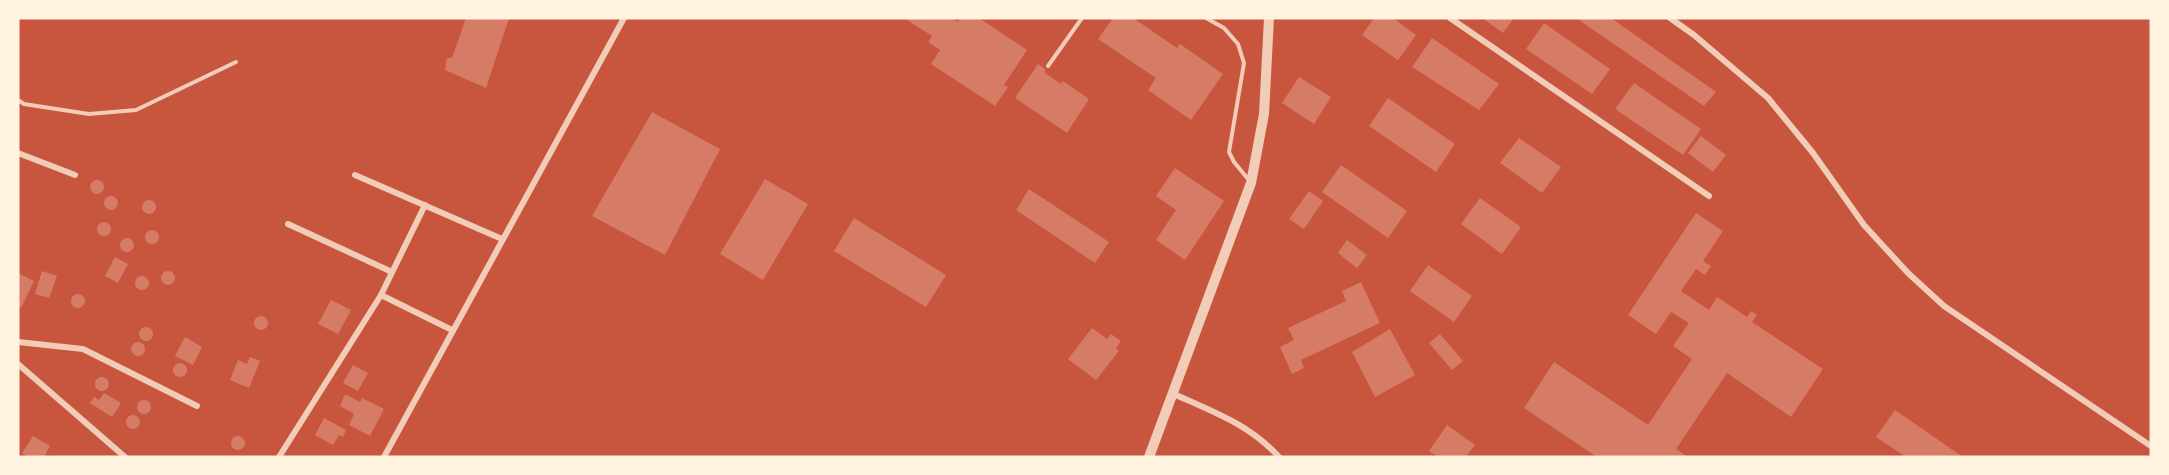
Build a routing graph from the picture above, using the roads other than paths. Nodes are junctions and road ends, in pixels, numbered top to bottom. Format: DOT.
graph roads {
  1 [pos="624,18"];
  2 [pos="1082,18"];
  3 [pos="1206,18"];
  4 [pos="1269,18"];
  5 [pos="1450,18"];
  6 [pos="1670,18"];
  7 [pos="236,62"];
  8 [pos="1048,66"];
  9 [pos="18,100"];
  10 [pos="18,153"];
  11 [pos="355,175"];
  12 [pos="75,176"];
  13 [pos="1251,183"];
  14 [pos="1709,196"];
  15 [pos="425,205"];
  16 [pos="288,224"];
  17 [pos="502,238"];
  18 [pos="392,272"];
  19 [pos="381,295"];
  20 [pos="452,330"];
  21 [pos="18,342"];
  22 [pos="18,364"];
  23 [pos="1174,394"];
  24 [pos="197,406"];
  25 [pos="2151,446"];
  26 [pos="125,457"];
  27 [pos="279,457"];
  28 [pos="384,457"];
  29 [pos="1149,457"];
  30 [pos="1279,457"];
  1 -- 17 [label="street"];
  2 -- 8 [label="lane"];
  3 -- 13 [label="lane"];
  4 -- 13 [label="street"];
  5 -- 14 [label="street"];
  6 -- 25 [label="street"];
  7 -- 9 [label="lane"];
  10 -- 12 [label="street"];
  11 -- 15 [label="street"];
  13 -- 23 [label="street"];
  15 -- 17 [label="street"];
  15 -- 18 [label="street"];
  16 -- 18 [label="street"];
  17 -- 20 [label="street"];
  18 -- 19 [label="street"];
  19 -- 20 [label="street"];
  19 -- 27 [label="street"];
  20 -- 28 [label="street"];
  21 -- 24 [label="street"];
  22 -- 26 [label="street"];
  23 -- 29 [label="street"];
  23 -- 30 [label="street"];
}
